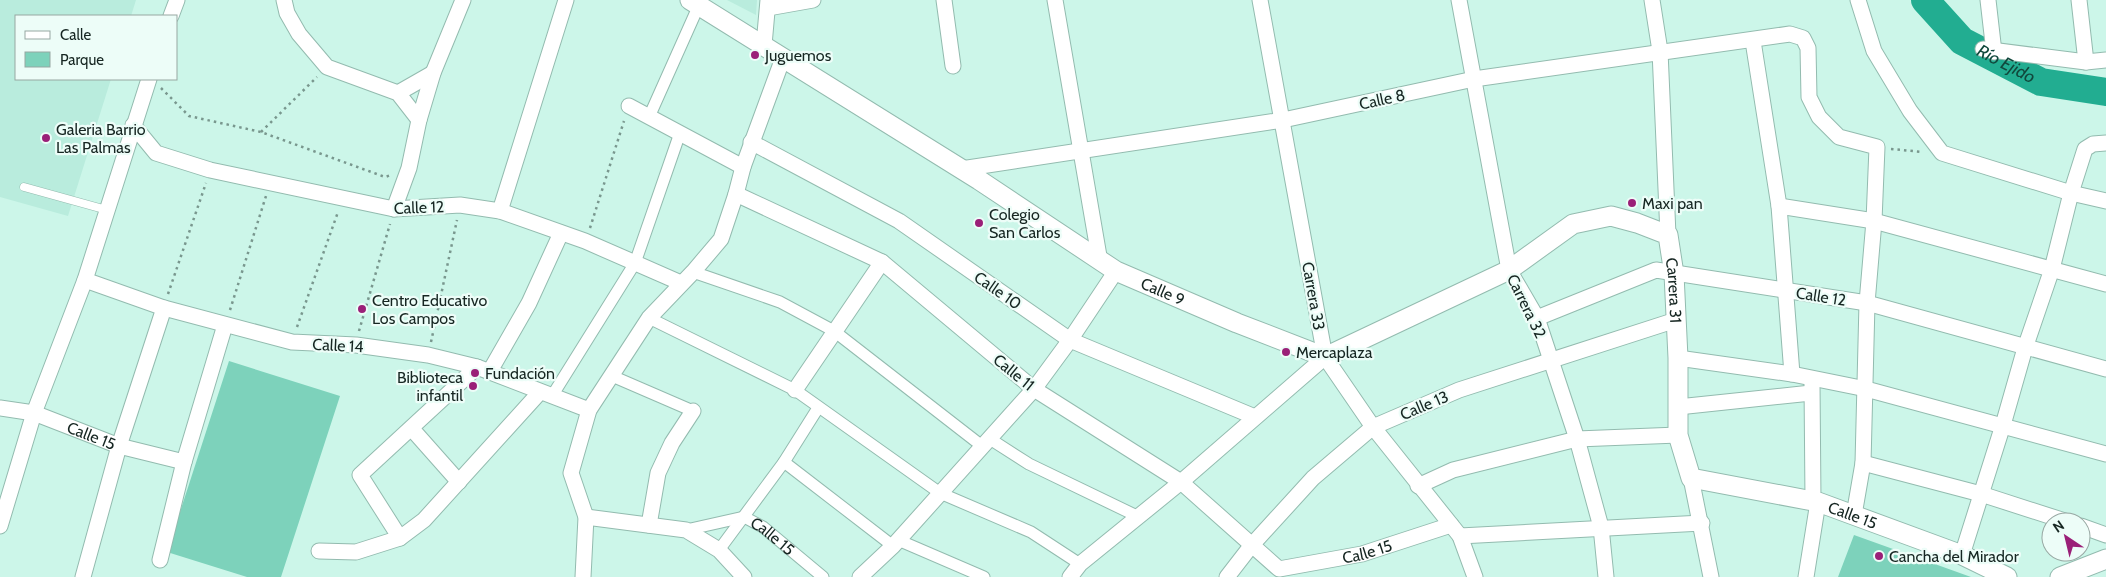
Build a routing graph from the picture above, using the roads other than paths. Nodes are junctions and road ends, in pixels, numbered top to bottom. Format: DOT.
graph roads {
  1 [pos="177,0"];
  2 [pos="284,0"];
  3 [pos="464,0"];
  4 [pos="566,0"];
  5 [pos="813,0"];
  6 [pos="944,0"];
  7 [pos="1055,0"];
  8 [pos="1260,0"];
  9 [pos="1459,0"];
  10 [pos="1652,0"];
  11 [pos="1858,0"];
  12 [pos="1988,0"];
  13 [pos="2079,0"];
  14 [pos="694,2"];
  15 [pos="768,4"];
  16 [pos="171,15"];
  17 [pos="1753,40"];
  18 [pos="764,45"];
  19 [pos="1660,51"];
  20 [pos="784,58"];
  21 [pos="2106,60"];
  22 [pos="2086,62"];
  23 [pos="954,66"];
  24 [pos="433,73"];
  25 [pos="1474,79"];
  26 [pos="154,82"];
  27 [pos="398,94"];
  28 [pos="629,106"];
  29 [pos="649,117"];
  30 [pos="419,120"];
  31 [pos="1283,120"];
  32 [pos="133,125"];
  33 [pos="680,133"];
  34 [pos="751,142"];
  35 [pos="2099,144"];
  36 [pos="1081,150"];
  37 [pos="742,167"];
  38 [pos="961,169"];
  39 [pos="24,186"];
  40 [pos="2071,193"];
  41 [pos="736,194"];
  42 [pos="2106,201"];
  43 [pos="1778,206"];
  44 [pos="394,209"];
  45 [pos="107,210"];
  46 [pos="500,211"];
  47 [pos="1874,221"];
  48 [pos="561,233"];
  49 [pos="1668,235"];
  50 [pos="882,262"];
  51 [pos="635,263"];
  52 [pos="1108,267"];
  53 [pos="2052,269"];
  54 [pos="1509,270"];
  55 [pos="693,272"];
  56 [pos="1674,274"];
  57 [pos="85,280"];
  58 [pos="681,283"];
  59 [pos="2106,284"];
  60 [pos="1786,291"];
  61 [pos="1867,303"];
  62 [pos="164,308"];
  63 [pos="649,318"];
  64 [pos="1537,318"];
  65 [pos="1676,320"];
  66 [pos="225,325"];
  67 [pos="834,332"];
  68 [pos="1070,340"];
  69 [pos="2025,348"];
  70 [pos="1324,357"];
  71 [pos="1678,358"];
  72 [pos="1551,360"];
  73 [pos="483,369"];
  74 [pos="2106,369"];
  75 [pos="1792,374"];
  76 [pos="612,376"];
  77 [pos="1812,386"];
  78 [pos="1034,389"];
  79 [pos="1866,389"];
  80 [pos="795,390"];
  81 [pos="546,394"];
  82 [pos="1678,407"];
  83 [pos="0,408"];
  84 [pos="818,408"];
  85 [pos="590,410"];
  86 [pos="693,411"];
  87 [pos="34,413"];
  88 [pos="1255,416"];
  89 [pos="2003,425"];
  90 [pos="1373,427"];
  91 [pos="412,429"];
  92 [pos="1678,436"];
  93 [pos="1577,439"];
  94 [pos="986,443"];
  95 [pos="119,446"];
  96 [pos="2106,454"];
  97 [pos="184,462"];
  98 [pos="784,462"];
  99 [pos="1863,463"];
  100 [pos="1691,478"];
  101 [pos="459,482"];
  102 [pos="1180,482"];
  103 [pos="1418,486"];
  104 [pos="940,493"];
  105 [pos="1981,494"];
  106 [pos="1816,502"];
  107 [pos="2041,513"];
  108 [pos="1854,515"];
  109 [pos="586,516"];
  110 [pos="744,516"];
  111 [pos="1139,517"];
  112 [pos="1702,523"];
  113 [pos="649,525"];
  114 [pos="0,526"];
  115 [pos="1601,528"];
  116 [pos="2091,529"];
  117 [pos="686,530"];
  118 [pos="1456,531"];
  119 [pos="2106,534"];
  120 [pos="400,538"];
  121 [pos="896,543"];
  122 [pos="1251,546"];
  123 [pos="719,550"];
  124 [pos="319,551"];
  125 [pos="1962,555"];
  126 [pos="2106,559"];
  127 [pos="160,560"];
  128 [pos="1080,564"];
  129 [pos="1280,569"];
  130 [pos="83,577"];
  131 [pos="583,577"];
  132 [pos="744,577"];
  133 [pos="823,577"];
  134 [pos="860,577"];
  135 [pos="984,577"];
  136 [pos="1070,577"];
  137 [pos="1227,577"];
  138 [pos="1475,577"];
  139 [pos="1606,577"];
  140 [pos="1711,577"];
  141 [pos="1806,577"];
  142 [pos="2007,577"];
  143 [pos="2060,577"];
  1 -- 16 [label="street"];
  2 -- 27 [label="street"];
  3 -- 24 [label="street"];
  4 -- 46 [label="street"];
  5 -- 15 [label="street"];
  6 -- 23 [label="street"];
  7 -- 36 [label="street"];
  8 -- 31 [label="street, Carrera 33"];
  9 -- 25 [label="street, Carrera 32"];
  10 -- 19 [label="street, Carrera 31"];
  11 -- 40 [label="street"];
  12 -- 22 [label="street"];
  13 -- 22 [label="street"];
  14 -- 18 [label="street, Calle 9"];
  14 -- 29 [label="street"];
  15 -- 18 [label="street"];
  17 -- 19 [label="street, Calle 8"];
  17 -- 43 [label="street"];
  17 -- 47 [label="street, Calle 8"];
  18 -- 20 [label="street, Calle 9"];
  19 -- 25 [label="street, Calle 8"];
  19 -- 49 [label="street, Carrera 31"];
  20 -- 34 [label="street"];
  20 -- 38 [label="street, Calle 9"];
  21 -- 22 [label="street"];
  24 -- 27 [label="street"];
  24 -- 30 [label="street"];
  25 -- 31 [label="street, Calle 8"];
  25 -- 54 [label="street, Carrera 32"];
  26 -- 32 [label="street"];
  27 -- 30 [label="street"];
  28 -- 29 [label="street"];
  29 -- 33 [label="street"];
  30 -- 44 [label="street"];
  31 -- 36 [label="street, Calle 8"];
  31 -- 70 [label="street, Carrera 33"];
  32 -- 44 [label="street, Calle 12"];
  32 -- 45 [label="street"];
  33 -- 37 [label="street"];
  33 -- 51 [label="street"];
  34 -- 37 [label="street"];
  34 -- 68 [label="street, Calle 10"];
  35 -- 40 [label="street"];
  36 -- 38 [label="street, Calle 8"];
  36 -- 52 [label="street"];
  37 -- 41 [label="street"];
  38 -- 52 [label="street, Calle 9"];
  39 -- 45 [label="lane"];
  40 -- 42 [label="street"];
  40 -- 53 [label="street"];
  41 -- 50 [label="street, Calle 11"];
  41 -- 55 [label="street"];
  43 -- 47 [label="street"];
  43 -- 60 [label="street"];
  44 -- 46 [label="street, Calle 12"];
  45 -- 57 [label="street"];
  46 -- 48 [label="street, Calle 12"];
  47 -- 53 [label="street"];
  47 -- 61 [label="street"];
  48 -- 51 [label="street, Calle 12"];
  48 -- 73 [label="street"];
  49 -- 54 [label="street"];
  49 -- 56 [label="street, Carrera 31"];
  50 -- 67 [label="street"];
  50 -- 78 [label="street, Calle 11"];
  51 -- 58 [label="street, Calle 12"];
  51 -- 81 [label="street"];
  52 -- 68 [label="street"];
  52 -- 70 [label="street, Calle 9"];
  53 -- 59 [label="street"];
  53 -- 69 [label="street"];
  54 -- 64 [label="street, Carrera 32"];
  54 -- 70 [label="street"];
  55 -- 58 [label="street"];
  55 -- 67 [label="street"];
  56 -- 60 [label="street, Calle 12"];
  56 -- 64 [label="street, Calle 12"];
  56 -- 65 [label="street, Carrera 31"];
  57 -- 62 [label="street, Calle 14"];
  57 -- 87 [label="street"];
  58 -- 63 [label="street"];
  60 -- 61 [label="street, Calle 12"];
  60 -- 75 [label="street"];
  61 -- 69 [label="street, Calle 12"];
  61 -- 79 [label="street"];
  62 -- 66 [label="street, Calle 14"];
  62 -- 95 [label="street"];
  63 -- 76 [label="street"];
  63 -- 80 [label="street"];
  64 -- 72 [label="street, Carrera 32"];
  65 -- 71 [label="street, Carrera 31"];
  65 -- 72 [label="street, Calle 13"];
  66 -- 73 [label="street, Calle 14"];
  66 -- 97 [label="street"];
  67 -- 80 [label="street"];
  67 -- 94 [label="street"];
  68 -- 78 [label="street"];
  68 -- 88 [label="street, Calle 10"];
  69 -- 74 [label="street, Calle 12"];
  69 -- 89 [label="street"];
  70 -- 88 [label="street"];
  70 -- 90 [label="street, Carrera 33"];
  71 -- 75 [label="street"];
  71 -- 82 [label="street, Carrera 31"];
  72 -- 90 [label="street, Calle 13"];
  72 -- 93 [label="street, Carrera 32"];
  73 -- 81 [label="street, Calle 14"];
  73 -- 91 [label="street"];
  75 -- 77 [label="street"];
  76 -- 85 [label="street"];
  76 -- 86 [label="street"];
  77 -- 79 [label="street"];
  77 -- 82 [label="street"];
  77 -- 106 [label="street"];
  78 -- 94 [label="street"];
  78 -- 102 [label="street, Calle 11"];
  79 -- 89 [label="street"];
  79 -- 99 [label="street"];
  80 -- 84 [label="street"];
  81 -- 85 [label="street, Calle 14"];
  81 -- 101 [label="street"];
  82 -- 92 [label="street, Carrera 31"];
  83 -- 87 [label="street, Calle 15"];
  84 -- 98 [label="street"];
  84 -- 104 [label="street"];
  85 -- 109 [label="street"];
  86 -- 113 [label="street"];
  87 -- 95 [label="street, Calle 15"];
  87 -- 114 [label="street"];
  88 -- 102 [label="street"];
  89 -- 96 [label="street"];
  89 -- 105 [label="street"];
  90 -- 103 [label="street, Carrera 33"];
  90 -- 122 [label="street, Calle 13"];
  91 -- 101 [label="street"];
  91 -- 120 [label="street"];
  92 -- 93 [label="street"];
  92 -- 100 [label="street, Carrera 31"];
  93 -- 103 [label="street"];
  93 -- 115 [label="street, Carrera 32"];
  94 -- 104 [label="street"];
  94 -- 111 [label="street"];
  95 -- 97 [label="street, Calle 15"];
  95 -- 130 [label="street"];
  97 -- 127 [label="street"];
  98 -- 110 [label="street"];
  98 -- 121 [label="street"];
  99 -- 105 [label="street"];
  99 -- 108 [label="street"];
  100 -- 106 [label="street, Calle 15"];
  100 -- 112 [label="street, Carrera 31"];
  101 -- 120 [label="street"];
  102 -- 111 [label="street"];
  102 -- 122 [label="street, Calle 11"];
  103 -- 118 [label="street, Carrera 33"];
  104 -- 121 [label="street"];
  104 -- 128 [label="street"];
  105 -- 107 [label="street"];
  105 -- 125 [label="street"];
  106 -- 108 [label="street, Calle 15"];
  106 -- 141 [label="street"];
  108 -- 125 [label="street, Calle 15"];
  109 -- 113 [label="street"];
  109 -- 131 [label="street"];
  110 -- 117 [label="street, Calle 15"];
  110 -- 123 [label="street"];
  110 -- 133 [label="street, Calle 15"];
  111 -- 128 [label="street"];
  112 -- 115 [label="street, Calle 15"];
  112 -- 140 [label="street, Carrera 31"];
  113 -- 117 [label="street"];
  115 -- 118 [label="street, Calle 15"];
  115 -- 139 [label="street, Carrera 32"];
  116 -- 119 [label="street"];
  117 -- 123 [label="street"];
  118 -- 129 [label="street, Calle 15"];
  118 -- 138 [label="street, Carrera 33"];
  120 -- 124 [label="street"];
  121 -- 134 [label="street"];
  121 -- 135 [label="street"];
  122 -- 129 [label="street, Calle 11"];
  122 -- 137 [label="street, Calle 13"];
  123 -- 132 [label="street"];
  125 -- 142 [label="street, Calle 15"];
  126 -- 143 [label="street"];
  128 -- 136 [label="street"];
}
